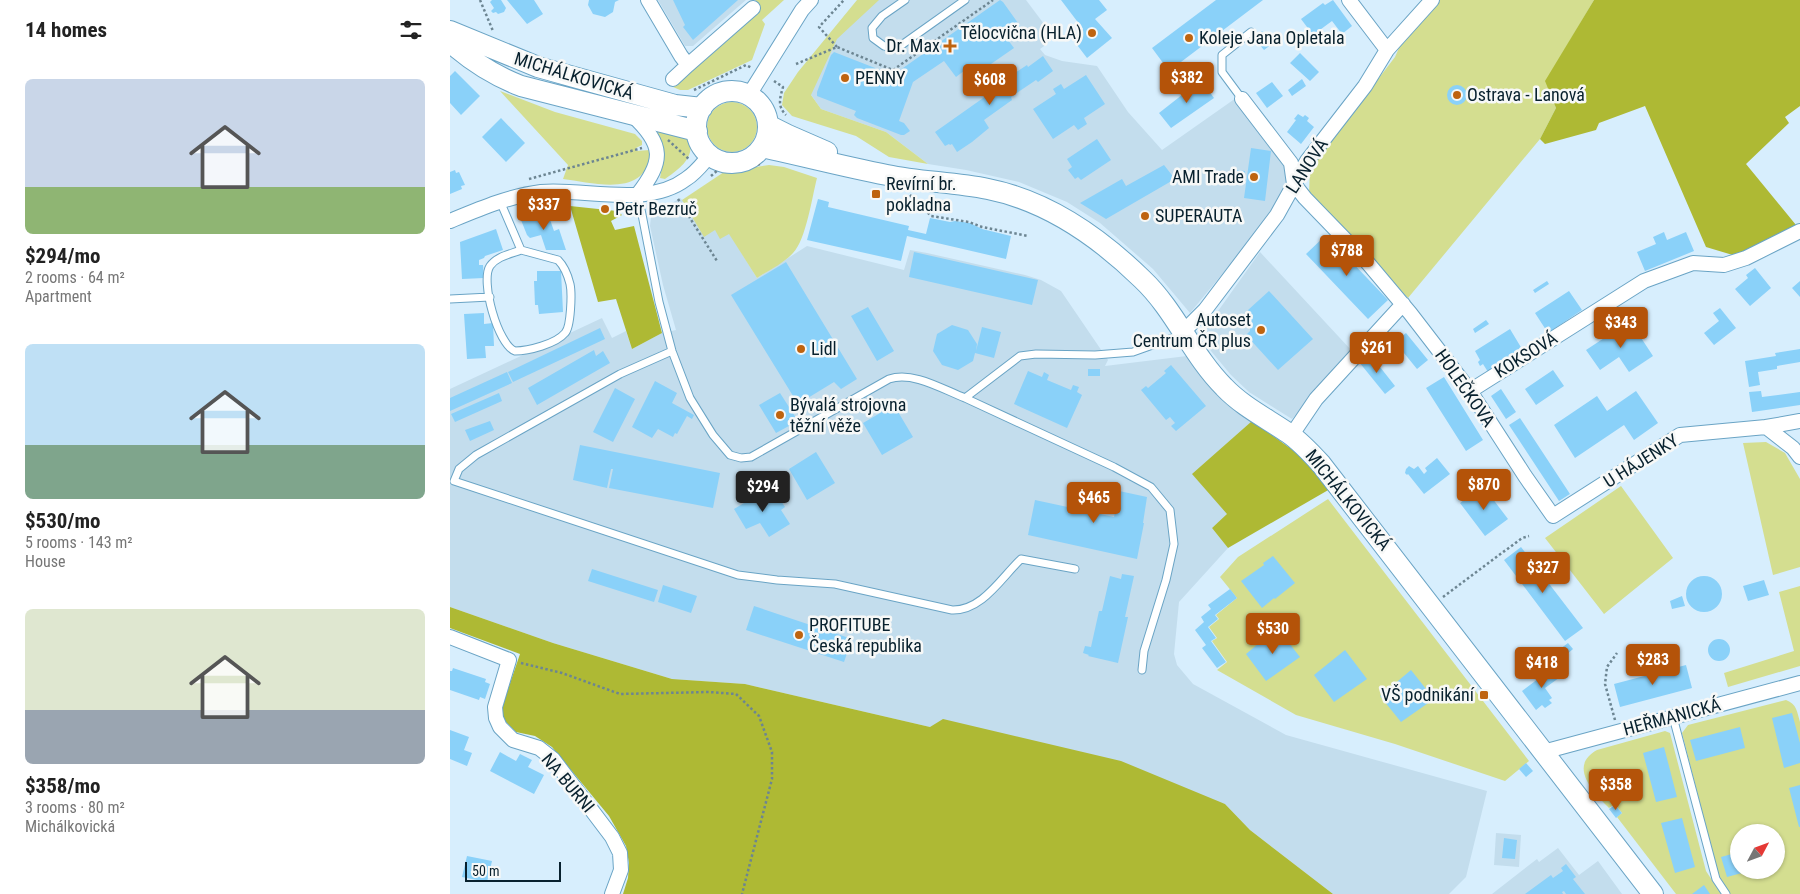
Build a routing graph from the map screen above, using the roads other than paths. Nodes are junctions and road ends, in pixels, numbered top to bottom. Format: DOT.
graph roads {
  1 [pos="648,0"];
  2 [pos="811,0"];
  3 [pos="905,0"];
  4 [pos="965,0"];
  5 [pos="1349,0"];
  6 [pos="1432,0"];
  7 [pos="754,8"];
  8 [pos="450,30"];
  9 [pos="1251,32"];
  10 [pos="450,42"];
  11 [pos="1387,50"];
  12 [pos="688,65"];
  13 [pos="673,79"];
  14 [pos="750,95"];
  15 [pos="1242,99"];
  16 [pos="702,108"];
  17 [pos="623,113"];
  18 [pos="768,124"];
  19 [pos="697,132"];
  20 [pos="762,155"];
  21 [pos="704,162"];
  22 [pos="888,176"];
  23 [pos="1294,184"];
  24 [pos="638,194"];
  25 [pos="500,201"];
  26 [pos="450,221"];
  27 [pos="1800,231"];
  28 [pos="521,250"];
  29 [pos="490,297"];
  30 [pos="450,299"];
  31 [pos="1403,304"];
  32 [pos="1183,332"];
  33 [pos="672,351"];
  34 [pos="1470,391"];
  35 [pos="965,398"];
  36 [pos="1800,421"];
  37 [pos="1766,427"];
  38 [pos="1291,436"];
  39 [pos="1800,457"];
  40 [pos="1553,516"];
  41 [pos="1075,569"];
  42 [pos="450,637"];
  43 [pos="1142,670"];
  44 [pos="1800,684"];
  45 [pos="1672,717"];
  46 [pos="1543,752"];
  47 [pos="612,894"];
  48 [pos="1653,894"];
  49 [pos="1726,894"];
  1 -- 12 [label="street"];
  2 -- 14 [label="street"];
  3 -- 4 [label="lane"];
  5 -- 11 [label="street"];
  6 -- 11 [label="street, LANOVÁ"];
  7 -- 12 [label="street"];
  8 -- 16 [label="street, MICHÁLKOVICKÁ"];
  9 -- 15 [label="lane, HOLEČKOVA"];
  10 -- 17 [label="street, MICHÁLKOVICKÁ"];
  11 -- 23 [label="street, LANOVÁ"];
  12 -- 13 [label="street"];
  14 -- 16 [label="street"];
  14 -- 18 [label="street"];
  15 -- 23 [label="street, HOLEČKOVA"];
  16 -- 19 [label="street"];
  17 -- 19 [label="street, MICHÁLKOVICKÁ"];
  17 -- 24 [label="street"];
  18 -- 20 [label="street"];
  18 -- 22 [label="street, MICHÁLKOVICKÁ"];
  19 -- 21 [label="street"];
  20 -- 21 [label="street"];
  20 -- 22 [label="street, MICHÁLKOVICKÁ"];
  21 -- 24 [label="street"];
  22 -- 32 [label="street, MICHÁLKOVICKÁ"];
  23 -- 31 [label="street, HOLEČKOVA"];
  23 -- 32 [label="street, LANOVÁ"];
  24 -- 25 [label="street"];
  24 -- 33 [label="lane"];
  25 -- 26 [label="street"];
  25 -- 28 [label="lane"];
  27 -- 34 [label="street, KOKSOVÁ"];
  28 -- 29 [label="lane"];
  28 -- 29 [label="lane"];
  29 -- 30 [label="lane"];
  31 -- 34 [label="street, HOLEČKOVA"];
  31 -- 38 [label="street"];
  32 -- 35 [label="lane"];
  32 -- 38 [label="street, MICHÁLKOVICKÁ"];
  33 -- 35 [label="lane"];
  33 -- 41 [label="lane"];
  34 -- 40 [label="street, HOLEČKOVA"];
  35 -- 43 [label="lane"];
  36 -- 37 [label="street, U HÁJENKY"];
  37 -- 39 [label="street"];
  37 -- 40 [label="street, U HÁJENKY"];
  38 -- 46 [label="street, MICHÁLKOVICKÁ"];
  42 -- 47 [label="street, NA BURNI"];
  44 -- 45 [label="street, HEŘMANICKÁ"];
  45 -- 46 [label="street, HEŘMANICKÁ"];
  45 -- 49 [label="lane"];
  46 -- 48 [label="street, MICHÁLKOVICKÁ"];
}
